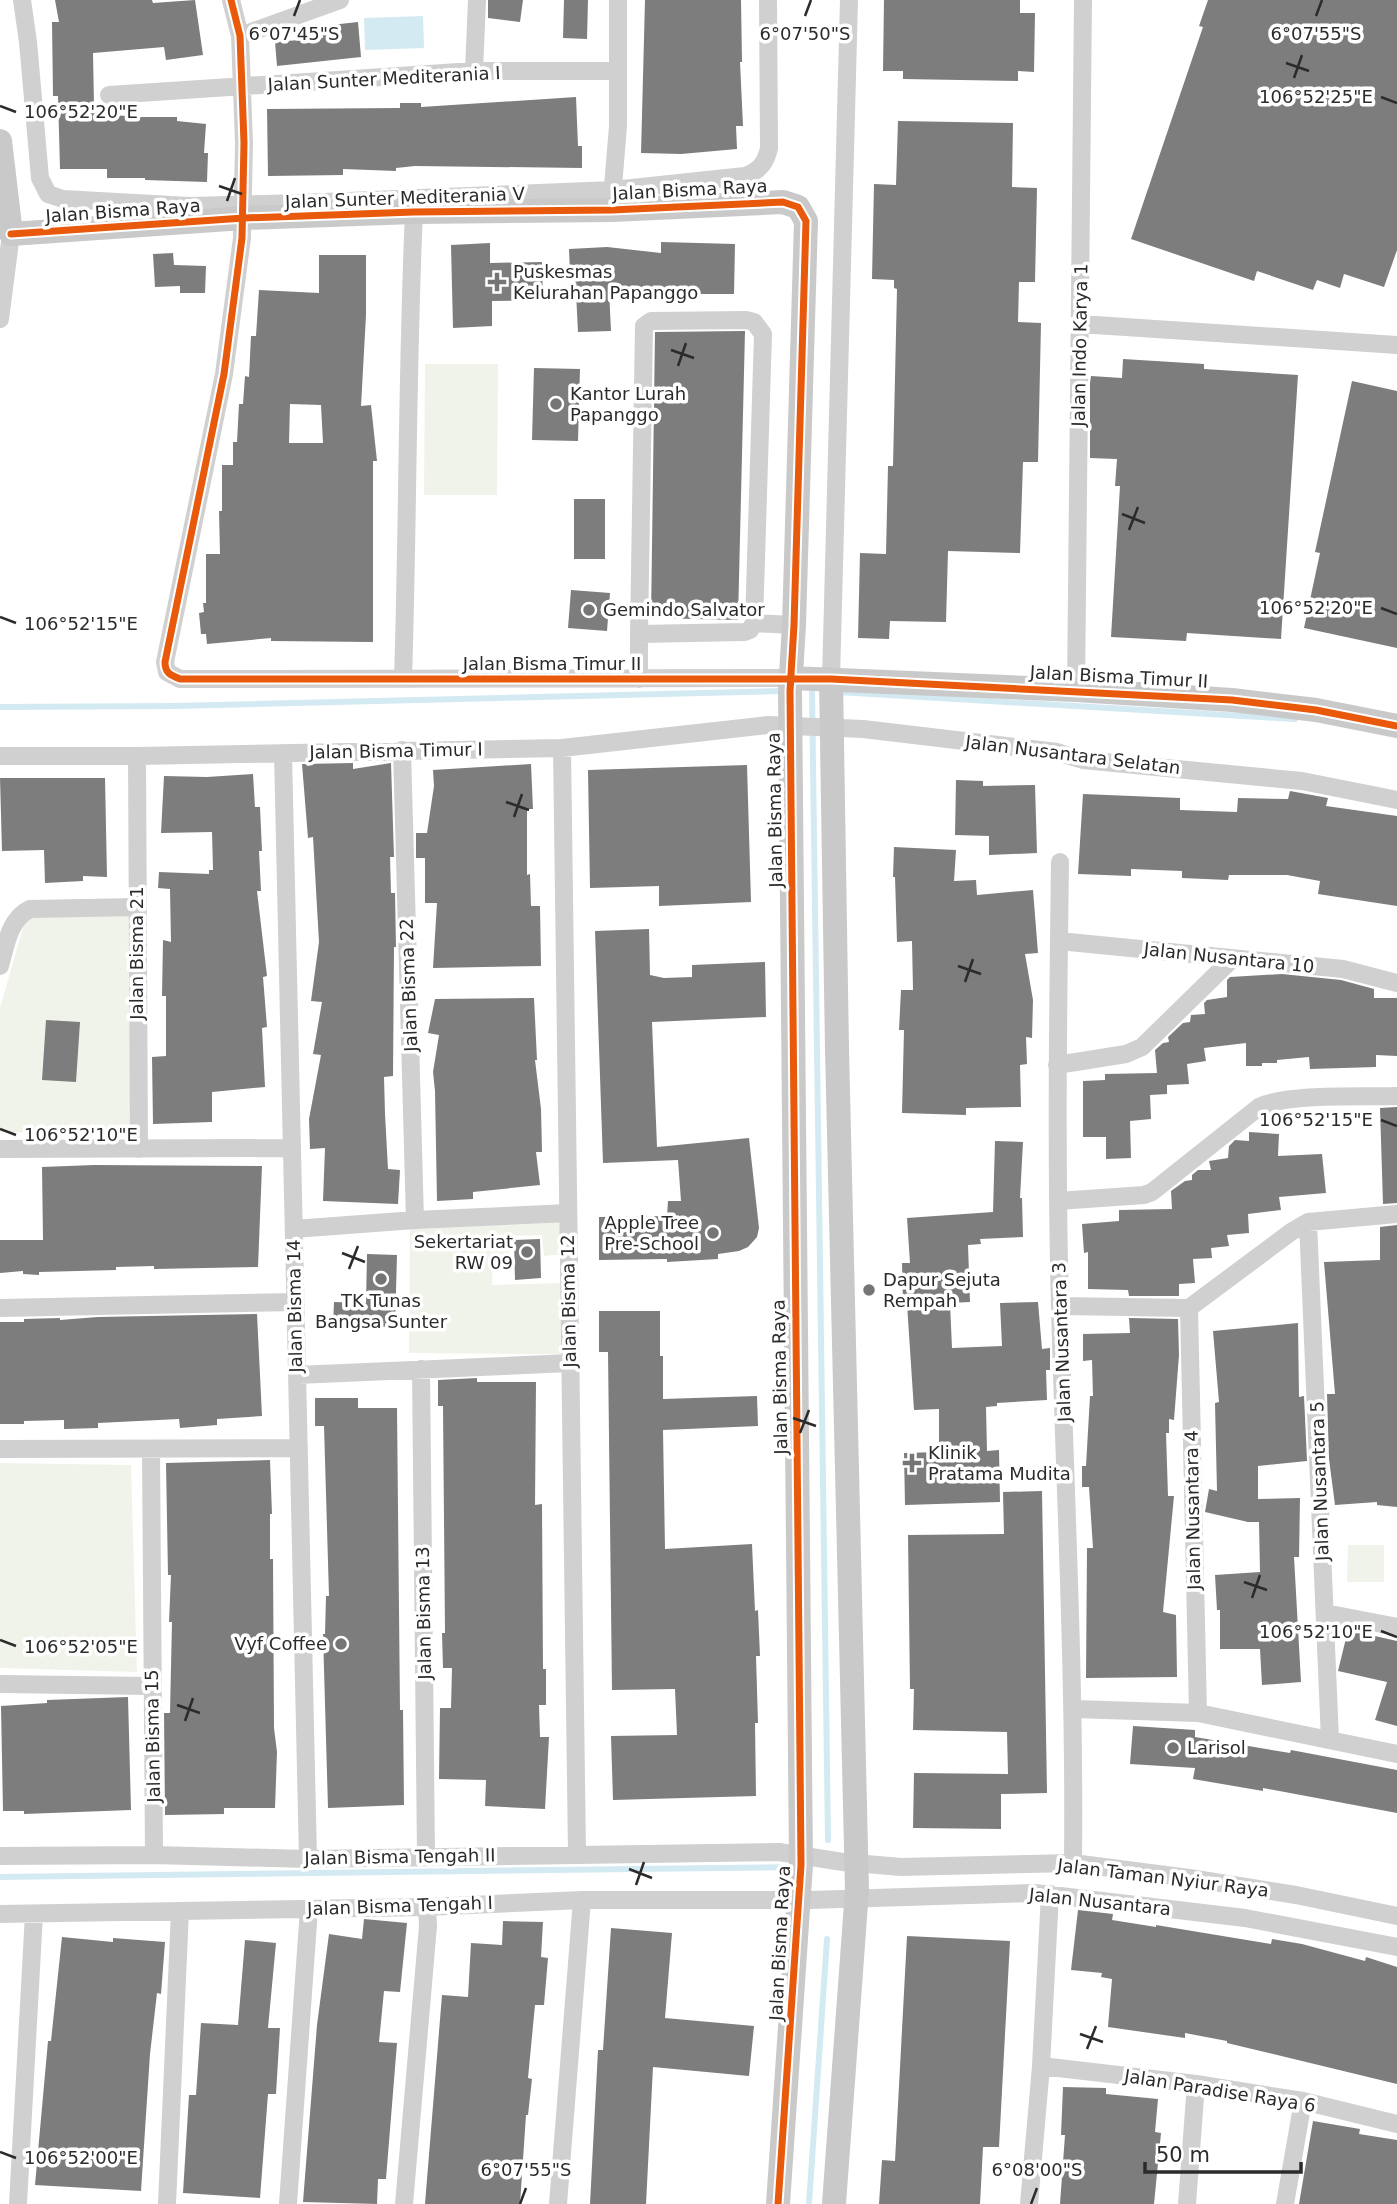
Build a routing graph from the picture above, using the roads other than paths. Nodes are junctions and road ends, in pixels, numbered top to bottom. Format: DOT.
graph roads {
  1 [pos="22,0"];
  2 [pos="231,0"];
  3 [pos="340,0"];
  4 [pos="477,0"];
  5 [pos="618,0"];
  6 [pos="768,0"];
  7 [pos="849,0"];
  8 [pos="1083,0"];
  9 [pos="240,36"];
  10 [pos="474,71"];
  11 [pos="617,71"];
  12 [pos="242,87"];
  13 [pos="109,95"];
  14 [pos="0,141"];
  15 [pos="613,200"];
  16 [pos="244,211"];
  17 [pos="414,212"];
  18 [pos="11,234"];
  19 [pos="0,318"];
  20 [pos="1080,324"];
  21 [pos="1397,345"];
  22 [pos="754,623"];
  23 [pos="794,625"];
  24 [pos="639,634"];
  25 [pos="403,679"];
  26 [pos="639,679"];
  27 [pos="831,682"];
  28 [pos="790,685"];
  29 [pos="1076,690"];
  30 [pos="793,722"];
  31 [pos="829,725"];
  32 [pos="1397,726"];
  33 [pos="562,748"];
  34 [pos="402,750"];
  35 [pos="283,753"];
  36 [pos="0,756"];
  37 [pos="136,756"];
  38 [pos="1397,800"];
  39 [pos="1060,862"];
  40 [pos="137,907"];
  41 [pos="1059,942"];
  42 [pos="1232,959"];
  43 [pos="0,966"];
  44 [pos="1397,983"];
  45 [pos="1057,1065"];
  46 [pos="1397,1096"];
  47 [pos="292,1148"];
  48 [pos="0,1149"];
  49 [pos="139,1149"];
  50 [pos="1058,1200"];
  51 [pos="568,1213"];
  52 [pos="1397,1214"];
  53 [pos="415,1220"];
  54 [pos="1308,1222"];
  55 [pos="294,1229"];
  56 [pos="296,1302"];
  57 [pos="1060,1306"];
  58 [pos="0,1308"];
  59 [pos="1189,1308"];
  60 [pos="570,1363"];
  61 [pos="421,1369"];
  62 [pos="297,1375"];
  63 [pos="299,1448"];
  64 [pos="0,1449"];
  65 [pos="150,1450"];
  66 [pos="1325,1613"];
  67 [pos="1397,1627"];
  68 [pos="0,1684"];
  69 [pos="152,1686"];
  70 [pos="1074,1709"];
  71 [pos="1198,1713"];
  72 [pos="1330,1740"];
  73 [pos="1397,1754"];
  74 [pos="577,1854"];
  75 [pos="154,1855"];
  76 [pos="0,1856"];
  77 [pos="426,1857"];
  78 [pos="309,1859"];
  79 [pos="1073,1863"];
  80 [pos="801,1877"];
  81 [pos="857,1880"];
  82 [pos="1050,1894"];
  83 [pos="582,1900"];
  84 [pos="428,1907"];
  85 [pos="309,1909"];
  86 [pos="180,1911"];
  87 [pos="0,1914"];
  88 [pos="34,1914"];
  89 [pos="1397,1916"];
  90 [pos="1397,1947"];
  91 [pos="1041,2066"];
  92 [pos="1196,2084"];
  93 [pos="1303,2101"];
  94 [pos="1397,2124"];
  95 [pos="18,2204"];
  96 [pos="167,2204"];
  97 [pos="288,2204"];
  98 [pos="404,2204"];
  99 [pos="558,2204"];
  100 [pos="778,2204"];
  101 [pos="834,2204"];
  102 [pos="1029,2204"];
  103 [pos="1187,2204"];
  104 [pos="1285,2204"];
  1 -- 16 [label="street, Jalan Sunter Mediterania V"];
  2 -- 9 [label="street"];
  3 -- 9 [label="street"];
  4 -- 10 [label="street"];
  5 -- 11 [label="street"];
  6 -- 15 [label="street, Jalan Sunter Mediterania V"];
  7 -- 27 [label="street"];
  8 -- 20 [label="street, Jalan Indo Karya 1"];
  9 -- 12 [label="street"];
  10 -- 11 [label="street, Jalan Sunter Mediterania I"];
  10 -- 12 [label="street, Jalan Sunter Mediterania I"];
  11 -- 15 [label="street"];
  12 -- 13 [label="street, Jalan Sunter Mediterania I"];
  12 -- 16 [label="street"];
  14 -- 18 [label="street"];
  15 -- 16 [label="street, Jalan Sunter Mediterania V"];
  15 -- 17 [label="street, Jalan Bisma Raya"];
  15 -- 23 [label="street, Jalan Bisma Raya"];
  16 -- 17 [label="street, Jalan Bisma Raya"];
  16 -- 18 [label="street, Jalan Bisma Raya"];
  16 -- 25 [label="street, Jalan Bisma Timur II"];
  17 -- 25 [label="street"];
  18 -- 19 [label="street"];
  20 -- 21 [label="street"];
  20 -- 29 [label="street, Jalan Indo Karya 1"];
  22 -- 23 [label="street"];
  22 -- 24 [label="street"];
  22 -- 24 [label="street"];
  23 -- 28 [label="street, Jalan Bisma Raya"];
  24 -- 26 [label="street"];
  25 -- 26 [label="street, Jalan Bisma Timur II"];
  26 -- 28 [label="street, Jalan Bisma Timur II"];
  27 -- 28 [label="street, Jalan Bisma Timur II"];
  27 -- 29 [label="street, Jalan Bisma Timur II"];
  27 -- 31 [label="street"];
  28 -- 30 [label="street, Jalan Bisma Raya"];
  29 -- 32 [label="street, Jalan Bisma Timur II"];
  30 -- 31 [label="street, Jalan Nusantara Selatan"];
  30 -- 33 [label="street, Jalan Bisma Timur I"];
  30 -- 80 [label="street, Jalan Bisma Raya"];
  31 -- 38 [label="street, Jalan Nusantara Selatan"];
  31 -- 81 [label="street"];
  33 -- 34 [label="street, Jalan Bisma Timur I"];
  33 -- 51 [label="street, Jalan Bisma 12"];
  34 -- 35 [label="street, Jalan Bisma Timur I"];
  34 -- 53 [label="street, Jalan Bisma 22"];
  35 -- 37 [label="street, Jalan Bisma Timur I"];
  35 -- 47 [label="street, Jalan Bisma 14"];
  36 -- 37 [label="street, Jalan Bisma Timur I"];
  37 -- 40 [label="street, Jalan Bisma 21"];
  39 -- 41 [label="street, Jalan Nusantara 3"];
  40 -- 43 [label="street"];
  40 -- 49 [label="street, Jalan Bisma 21"];
  41 -- 42 [label="street, Jalan Nusantara 10"];
  41 -- 45 [label="street, Jalan Nusantara 3"];
  42 -- 44 [label="street, Jalan Nusantara 10"];
  42 -- 45 [label="street"];
  45 -- 50 [label="street, Jalan Nusantara 3"];
  46 -- 50 [label="street"];
  47 -- 49 [label="street"];
  47 -- 55 [label="street, Jalan Bisma 14"];
  48 -- 49 [label="street"];
  50 -- 57 [label="street, Jalan Nusantara 3"];
  51 -- 53 [label="street"];
  51 -- 60 [label="street, Jalan Bisma 12"];
  52 -- 54 [label="street"];
  53 -- 55 [label="street"];
  54 -- 59 [label="street"];
  54 -- 66 [label="street, Jalan Nusantara 5"];
  55 -- 56 [label="street, Jalan Bisma 14"];
  56 -- 58 [label="street"];
  56 -- 62 [label="street, Jalan Bisma 14"];
  57 -- 59 [label="street"];
  57 -- 70 [label="street, Jalan Nusantara 3"];
  59 -- 71 [label="street, Jalan Nusantara 4"];
  60 -- 61 [label="street"];
  60 -- 74 [label="street, Jalan Bisma 12"];
  61 -- 62 [label="street"];
  61 -- 77 [label="street, Jalan Bisma 13"];
  62 -- 63 [label="street, Jalan Bisma 14"];
  63 -- 65 [label="street"];
  63 -- 78 [label="street, Jalan Bisma 14"];
  64 -- 65 [label="street"];
  65 -- 69 [label="street, Jalan Bisma 15"];
  66 -- 67 [label="street"];
  66 -- 72 [label="street, Jalan Nusantara 5"];
  68 -- 69 [label="street"];
  69 -- 75 [label="street, Jalan Bisma 15"];
  70 -- 71 [label="street"];
  70 -- 79 [label="street, Jalan Nusantara 3"];
  71 -- 72 [label="street"];
  72 -- 73 [label="street"];
  74 -- 77 [label="street, Jalan Bisma Tengah II"];
  74 -- 80 [label="street, Jalan Bisma Tengah II"];
  75 -- 76 [label="street, Jalan Bisma Tengah II"];
  75 -- 78 [label="street, Jalan Bisma Tengah II"];
  77 -- 78 [label="street, Jalan Bisma Tengah II"];
  79 -- 81 [label="street, Jalan Taman Nyiur Raya"];
  79 -- 89 [label="street, Jalan Taman Nyiur Raya"];
  80 -- 81 [label="street, Jalan Taman Nyiur Raya"];
  80 -- 81 [label="street, Jalan Nusantara"];
  80 -- 83 [label="street, Jalan Bisma Tengah I"];
  80 -- 100 [label="street, Jalan Bisma Raya"];
  81 -- 82 [label="street, Jalan Nusantara"];
  81 -- 101 [label="street"];
  82 -- 90 [label="street, Jalan Nusantara"];
  82 -- 91 [label="street"];
  83 -- 84 [label="street, Jalan Bisma Tengah I"];
  83 -- 99 [label="street"];
  84 -- 85 [label="street, Jalan Bisma Tengah I"];
  84 -- 98 [label="street"];
  85 -- 86 [label="street, Jalan Bisma Tengah I"];
  85 -- 97 [label="street"];
  86 -- 88 [label="street, Jalan Bisma Tengah I"];
  86 -- 96 [label="street"];
  87 -- 88 [label="street, Jalan Bisma Tengah I"];
  88 -- 95 [label="street"];
  91 -- 92 [label="street, Jalan Paradise Raya 6"];
  91 -- 102 [label="street"];
  92 -- 93 [label="street, Jalan Paradise Raya 6"];
  92 -- 103 [label="street"];
  93 -- 94 [label="street, Jalan Paradise Raya 6"];
  93 -- 104 [label="street"];
}
